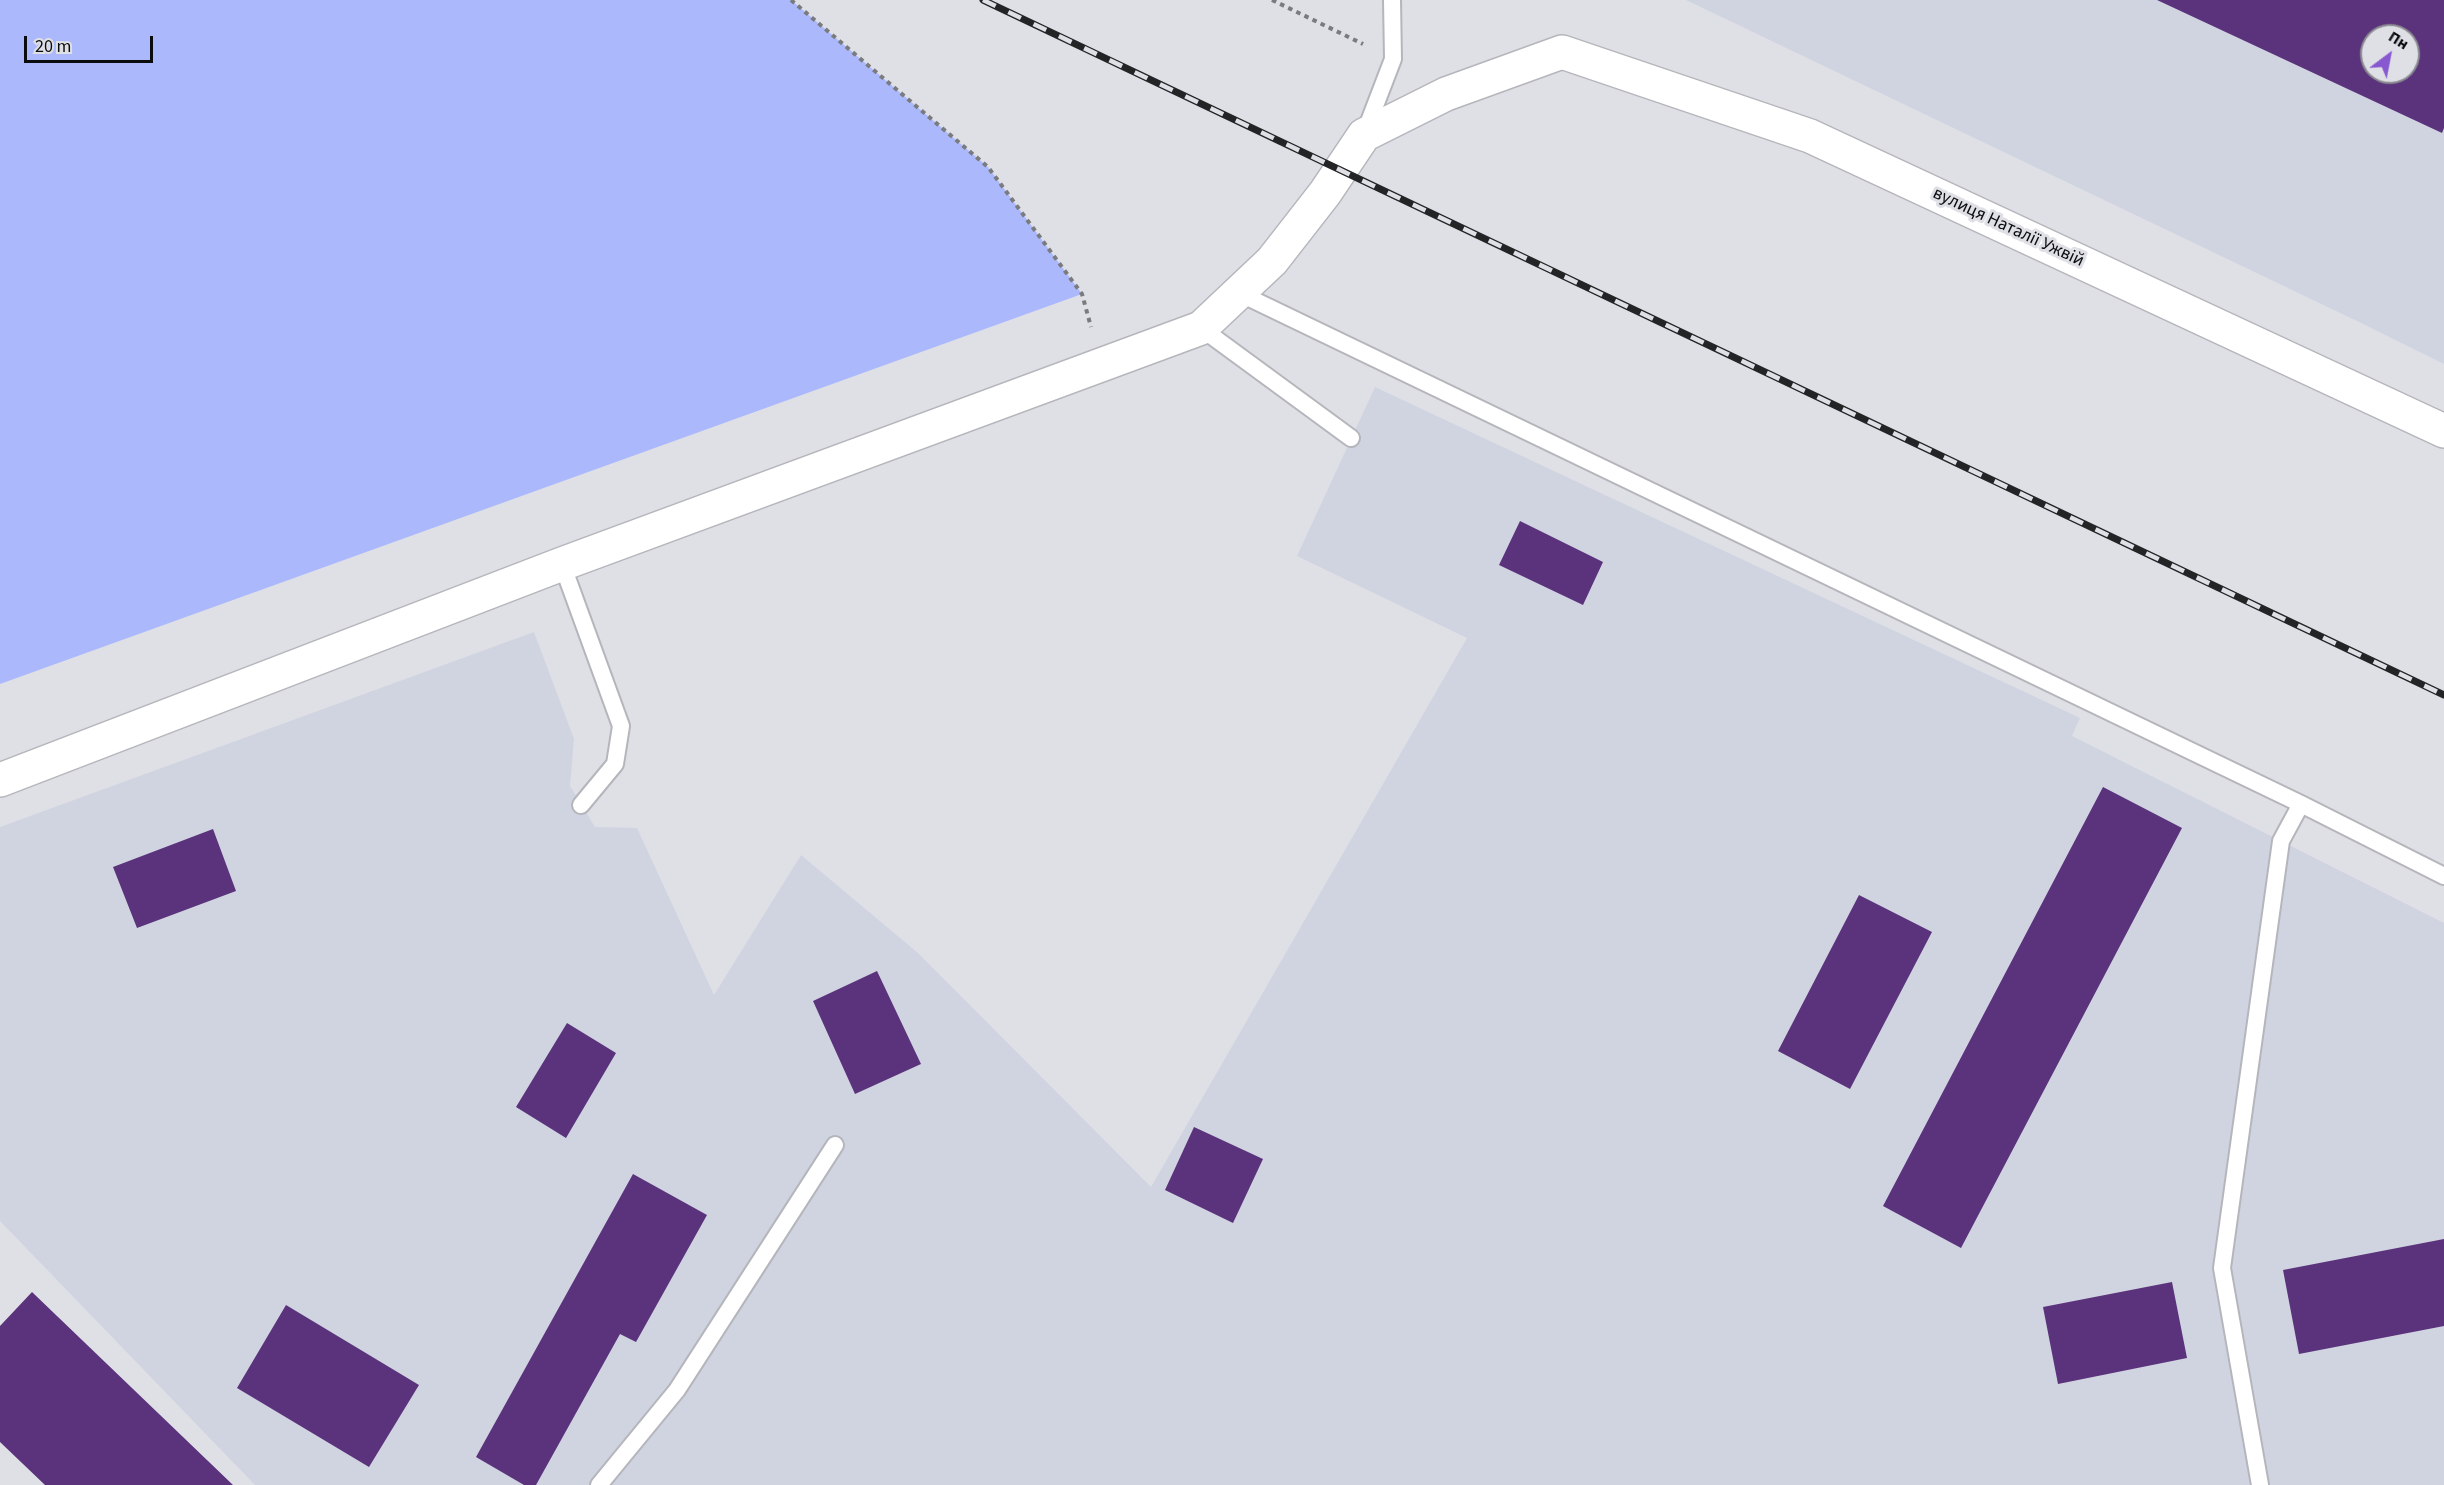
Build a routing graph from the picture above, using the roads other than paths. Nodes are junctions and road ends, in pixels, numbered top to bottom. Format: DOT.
graph roads {
  1 [pos="1392,0"];
  2 [pos="1364,135"];
  3 [pos="1239,292"];
  4 [pos="1202,328"];
  5 [pos="2444,431"];
  6 [pos="1351,438"];
  7 [pos="562,564"];
  8 [pos="0,780"];
  9 [pos="2301,804"];
  10 [pos="582,805"];
  11 [pos="2444,876"];
  12 [pos="835,1145"];
  13 [pos="599,1485"];
  14 [pos="2260,1485"];
  1 -- 2 [label="lane"];
  2 -- 3 [label="street"];
  2 -- 5 [label="street, вулиця Наталії Ужвій"];
  3 -- 4 [label="street"];
  3 -- 9 [label="lane"];
  4 -- 6 [label="lane"];
  4 -- 7 [label="street"];
  7 -- 8 [label="street"];
  7 -- 10 [label="lane"];
  9 -- 11 [label="lane"];
  9 -- 14 [label="lane"];
  12 -- 13 [label="lane"];
}
